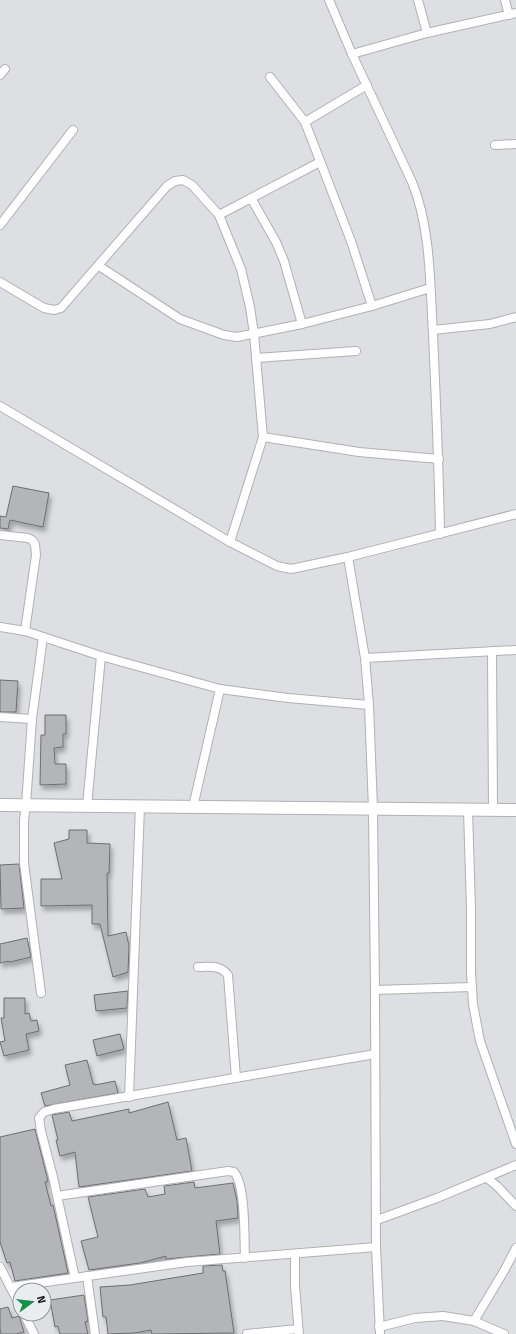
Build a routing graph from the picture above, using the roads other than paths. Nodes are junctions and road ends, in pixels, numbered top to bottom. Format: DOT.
graph roads {
  1 [pos="329,0"];
  2 [pos="418,0"];
  3 [pos="505,0"];
  4 [pos="512,14"];
  5 [pos="427,33"];
  6 [pos="352,54"];
  7 [pos="270,77"];
  8 [pos="367,85"];
  9 [pos="305,122"];
  10 [pos="73,130"];
  11 [pos="516,144"];
  12 [pos="495,145"];
  13 [pos="320,162"];
  14 [pos="251,198"];
  15 [pos="219,215"];
  16 [pos="0,225"];
  17 [pos="99,266"];
  18 [pos="0,282"];
  19 [pos="430,288"];
  20 [pos="372,306"];
  21 [pos="516,317"];
  22 [pos="302,324"];
  23 [pos="433,330"];
  24 [pos="254,334"];
  25 [pos="356,351"];
  26 [pos="256,358"];
  27 [pos="0,406"];
  28 [pos="263,437"];
  29 [pos="439,459"];
  30 [pos="516,514"];
  31 [pos="440,534"];
  32 [pos="0,535"];
  33 [pos="230,542"];
  34 [pos="348,557"];
  35 [pos="0,627"];
  36 [pos="25,631"];
  37 [pos="43,637"];
  38 [pos="516,650"];
  39 [pos="492,651"];
  40 [pos="101,656"];
  41 [pos="365,658"];
  42 [pos="220,689"];
  43 [pos="369,705"];
  44 [pos="0,717"];
  45 [pos="32,719"];
  46 [pos="0,805"];
  47 [pos="26,805"];
  48 [pos="87,806"];
  49 [pos="140,806"];
  50 [pos="193,807"];
  51 [pos="373,809"];
  52 [pos="468,810"];
  53 [pos="493,810"];
  54 [pos="516,810"];
  55 [pos="198,967"];
  56 [pos="472,987"];
  57 [pos="375,990"];
  58 [pos="41,993"];
  59 [pos="375,1054"];
  60 [pos="236,1078"];
  61 [pos="129,1097"];
  62 [pos="516,1144"];
  63 [pos="516,1165"];
  64 [pos="487,1178"];
  65 [pos="58,1196"];
  66 [pos="516,1206"];
  67 [pos="377,1220"];
  68 [pos="376,1247"];
  69 [pos="516,1248"];
  70 [pos="295,1254"];
  71 [pos="245,1258"];
  72 [pos="0,1267"];
  73 [pos="87,1276"];
  74 [pos="75,1278"];
  75 [pos="11,1287"];
  76 [pos="474,1321"];
  77 [pos="28,1322"];
  78 [pos="380,1331"];
  79 [pos="298,1332"];
  80 [pos="34,1334"];
  81 [pos="95,1334"];
  82 [pos="247,1334"];
  83 [pos="504,1334"];
  1 -- 6 [label="street"];
  2 -- 5 [label="street"];
  3 -- 4 [label="street"];
  4 -- 5 [label="street"];
  5 -- 6 [label="street"];
  6 -- 8 [label="street"];
  7 -- 9 [label="street"];
  8 -- 9 [label="street"];
  8 -- 19 [label="street"];
  9 -- 13 [label="street"];
  10 -- 16 [label="street"];
  11 -- 12 [label="street"];
  13 -- 14 [label="street"];
  13 -- 20 [label="street"];
  14 -- 15 [label="street"];
  14 -- 22 [label="street"];
  15 -- 17 [label="street"];
  15 -- 24 [label="street"];
  17 -- 18 [label="street"];
  17 -- 24 [label="street"];
  19 -- 20 [label="street"];
  19 -- 23 [label="street"];
  20 -- 22 [label="street"];
  21 -- 23 [label="street"];
  22 -- 24 [label="street"];
  23 -- 29 [label="street"];
  24 -- 26 [label="street"];
  25 -- 26 [label="street"];
  26 -- 28 [label="street"];
  27 -- 33 [label="street"];
  28 -- 29 [label="street"];
  28 -- 33 [label="street"];
  29 -- 31 [label="street"];
  30 -- 31 [label="street"];
  31 -- 34 [label="street"];
  32 -- 36 [label="street"];
  33 -- 34 [label="street"];
  34 -- 41 [label="street"];
  35 -- 36 [label="street"];
  36 -- 37 [label="street"];
  37 -- 40 [label="street"];
  37 -- 45 [label="street"];
  38 -- 39 [label="street"];
  39 -- 41 [label="street"];
  39 -- 53 [label="street"];
  40 -- 42 [label="street"];
  40 -- 48 [label="street"];
  41 -- 43 [label="street"];
  42 -- 43 [label="street"];
  42 -- 50 [label="street"];
  43 -- 51 [label="street"];
  44 -- 45 [label="street"];
  45 -- 47 [label="street"];
  46 -- 47 [label="main road"];
  47 -- 48 [label="main road"];
  47 -- 58 [label="street"];
  48 -- 49 [label="main road"];
  49 -- 50 [label="main road"];
  49 -- 61 [label="street"];
  50 -- 51 [label="main road"];
  51 -- 52 [label="main road"];
  51 -- 57 [label="street"];
  52 -- 53 [label="main road"];
  52 -- 56 [label="street"];
  53 -- 54 [label="main road"];
  55 -- 60 [label="street"];
  56 -- 57 [label="street"];
  56 -- 62 [label="street"];
  57 -- 59 [label="street"];
  59 -- 60 [label="street"];
  59 -- 67 [label="street"];
  60 -- 61 [label="street"];
  61 -- 65 [label="street"];
  63 -- 64 [label="street"];
  64 -- 66 [label="street"];
  64 -- 67 [label="street"];
  65 -- 71 [label="street"];
  65 -- 74 [label="street"];
  67 -- 68 [label="street"];
  68 -- 70 [label="street"];
  68 -- 78 [label="street"];
  69 -- 76 [label="street"];
  70 -- 71 [label="street"];
  70 -- 79 [label="street"];
  71 -- 73 [label="street"];
  72 -- 75 [label="street"];
  73 -- 74 [label="street"];
  73 -- 81 [label="street"];
  74 -- 75 [label="street"];
  76 -- 78 [label="street"];
  76 -- 83 [label="street"];
  77 -- 80 [label="street"];
  79 -- 82 [label="street"];
}
